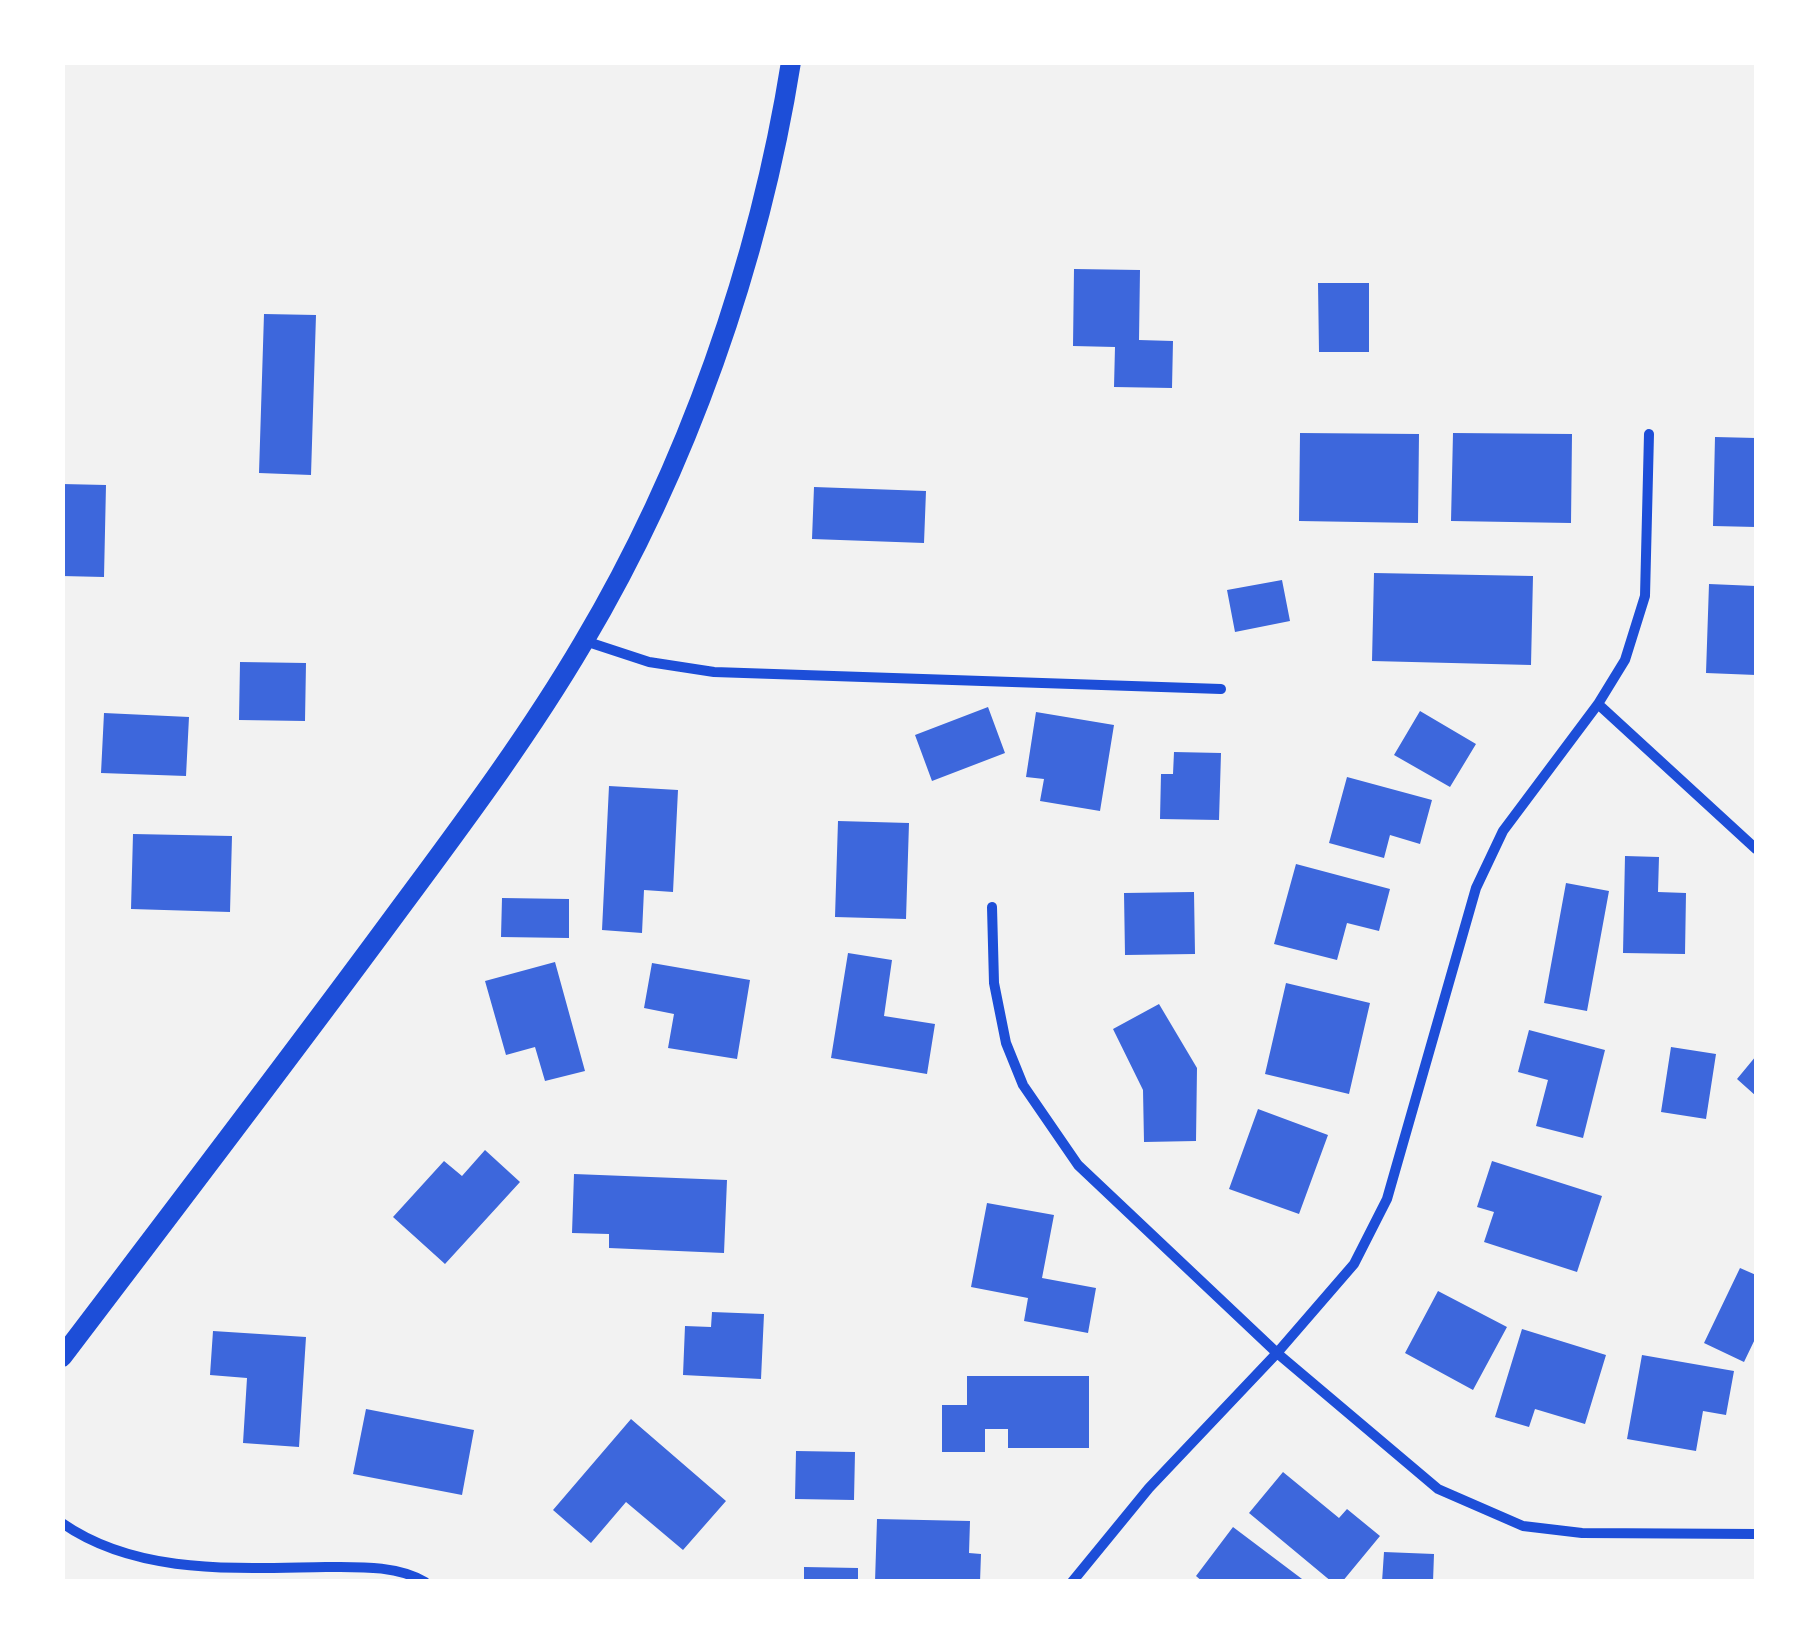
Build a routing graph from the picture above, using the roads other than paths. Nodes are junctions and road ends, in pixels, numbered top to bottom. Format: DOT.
graph roads {
  1 [pos="790,62"];
  2 [pos="1649,434"];
  3 [pos="585,640"];
  4 [pos="1221,689"];
  5 [pos="1598,704"];
  6 [pos="1756,849"];
  7 [pos="992,906"];
  8 [pos="1277,1353"];
  9 [pos="62,1357"];
  10 [pos="62,1523"];
  11 [pos="1756,1534"];
  12 [pos="425,1582"];
  13 [pos="1072,1582"];
  1 -- 3 [label="main road"];
  2 -- 5 [label="street"];
  3 -- 4 [label="street"];
  3 -- 9 [label="main road"];
  5 -- 6 [label="street"];
  5 -- 8 [label="street"];
  7 -- 8 [label="street"];
  8 -- 11 [label="street"];
  8 -- 13 [label="street"];
  10 -- 12 [label="street"];
}
